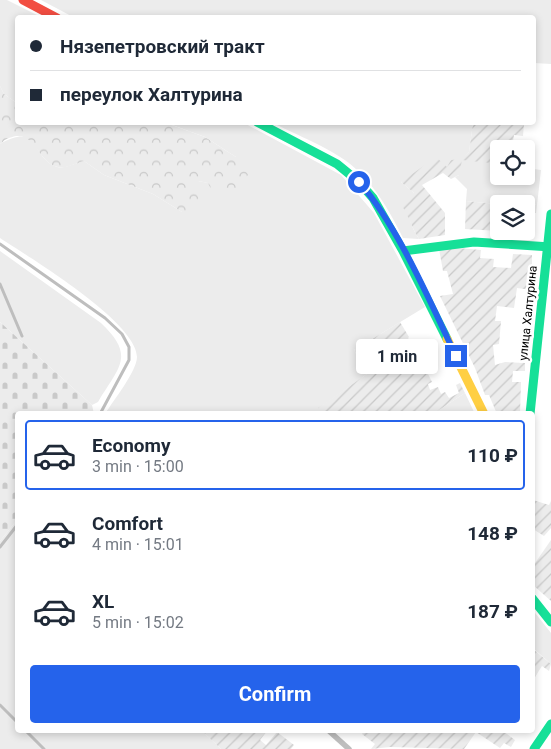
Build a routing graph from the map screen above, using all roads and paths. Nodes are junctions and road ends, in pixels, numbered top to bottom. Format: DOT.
graph roads {
  1 [pos="23,0"];
  2 [pos="51,15"];
  3 [pos="263,125"];
  4 [pos="551,214"];
  5 [pos="0,244"];
  6 [pos="549,247"];
  7 [pos="403,250"];
  8 [pos="0,284"];
  9 [pos="22,336"];
  10 [pos="102,411"];
  11 [pos="483,411"];
  12 [pos="530,411"];
  13 [pos="15,528"];
  14 [pos="0,547"];
  15 [pos="535,602"];
  16 [pos="551,622"];
  17 [pos="0,705"];
  18 [pos="15,719"];
  19 [pos="551,724"];
  20 [pos="28,733"];
  21 [pos="331,733"];
  22 [pos="44,749"];
  23 [pos="349,749"];
  24 [pos="534,749"];
  1 -- 2 [label="main road"];
  3 -- 7 [label="main road"];
  4 -- 6 [label="main road, улица Халтурина"];
  5 -- 10 [label="lane"];
  6 -- 7 [label="main road"];
  6 -- 12 [label="main road, улица Халтурина"];
  7 -- 11 [label="main road"];
  8 -- 9 [label="lane"];
  13 -- 14 [label="lane"];
  15 -- 16 [label="main road"];
  17 -- 18 [label="lane"];
  19 -- 24 [label="main road"];
  20 -- 22 [label="lane"];
  21 -- 23 [label="street"];
}
